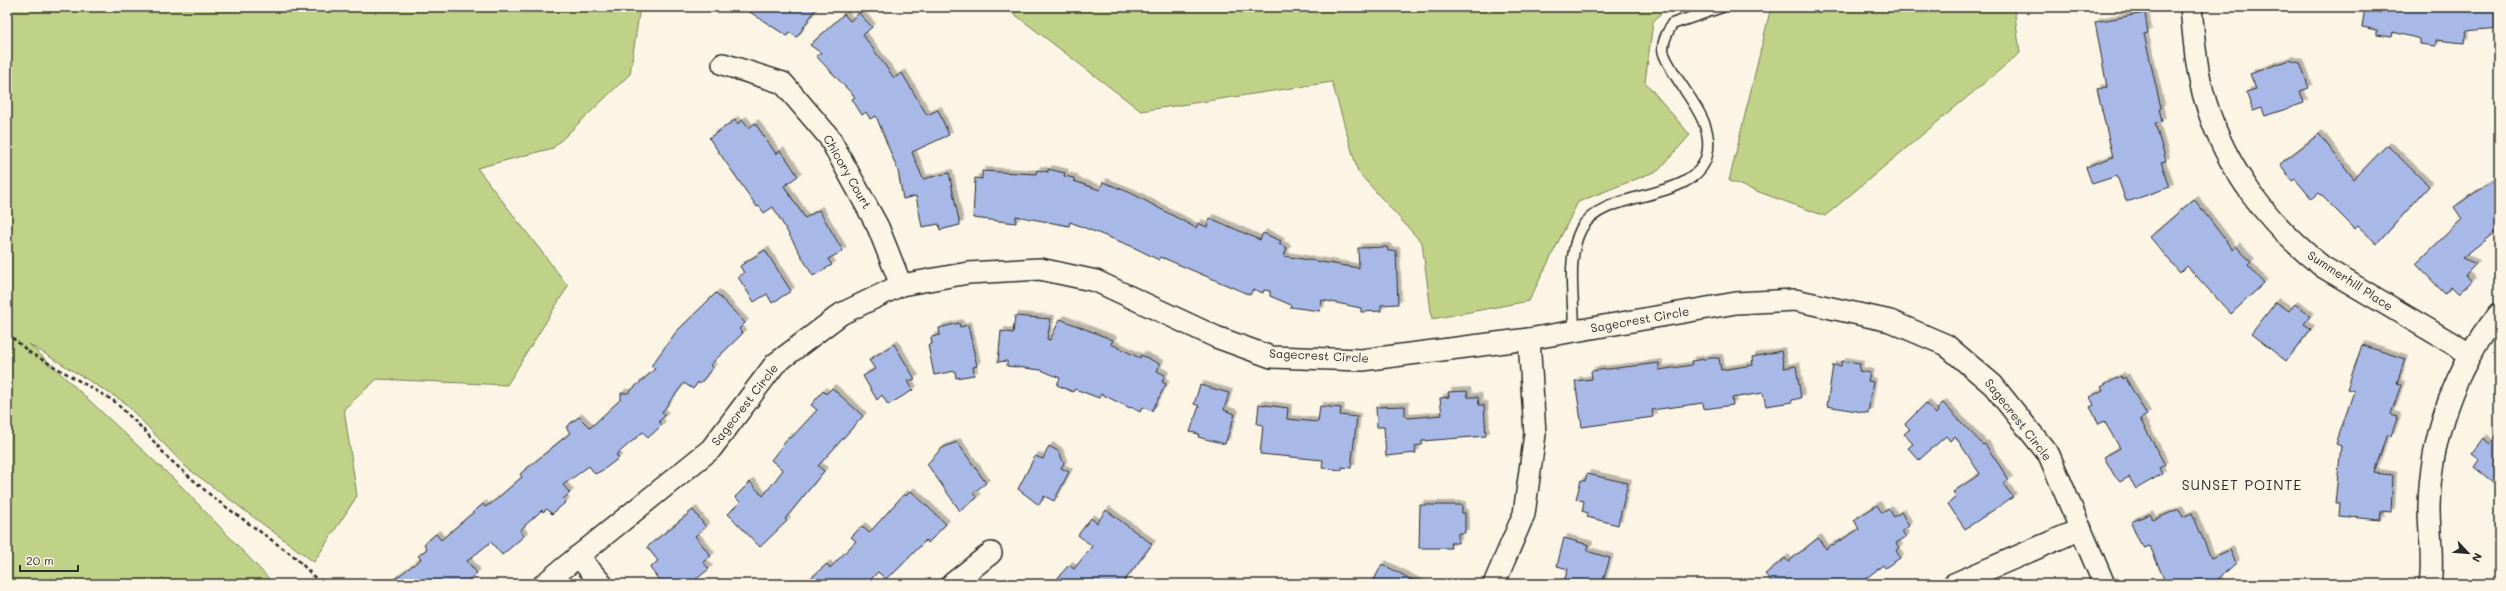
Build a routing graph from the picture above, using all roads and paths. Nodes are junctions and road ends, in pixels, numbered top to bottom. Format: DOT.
graph roads {
  1 [pos="1722,7"];
  2 [pos="2191,7"];
  3 [pos="723,64"];
  4 [pos="901,285"];
  5 [pos="2499,314"];
  6 [pos="1574,331"];
  7 [pos="7,333"];
  8 [pos="1529,339"];
  9 [pos="2470,354"];
  10 [pos="2081,529"];
  11 [pos="991,553"];
  12 [pos="578,556"];
  13 [pos="321,584"];
  14 [pos="544,584"];
  15 [pos="602,584"];
  16 [pos="952,584"];
  17 [pos="1494,584"];
  18 [pos="1954,584"];
  19 [pos="2104,584"];
  20 [pos="2430,584"];
  1 -- 6 [label="lane"];
  2 -- 9 [label="street, Summerhill Place"];
  3 -- 4 [label="street, Chicory Court"];
  4 -- 8 [label="street, Sagecrest Circle"];
  4 -- 12 [label="street, Sagecrest Circle"];
  5 -- 9 [label="street"];
  6 -- 8 [label="street, Sagecrest Circle"];
  6 -- 10 [label="street, Sagecrest Circle"];
  7 -- 13 [label="path"];
  8 -- 17 [label="street"];
  9 -- 20 [label="street"];
  10 -- 18 [label="street"];
  10 -- 19 [label="street, Sagecrest Circle"];
  11 -- 16 [label="street"];
  12 -- 14 [label="street, Sagecrest Circle"];
  12 -- 15 [label="street"];
}
